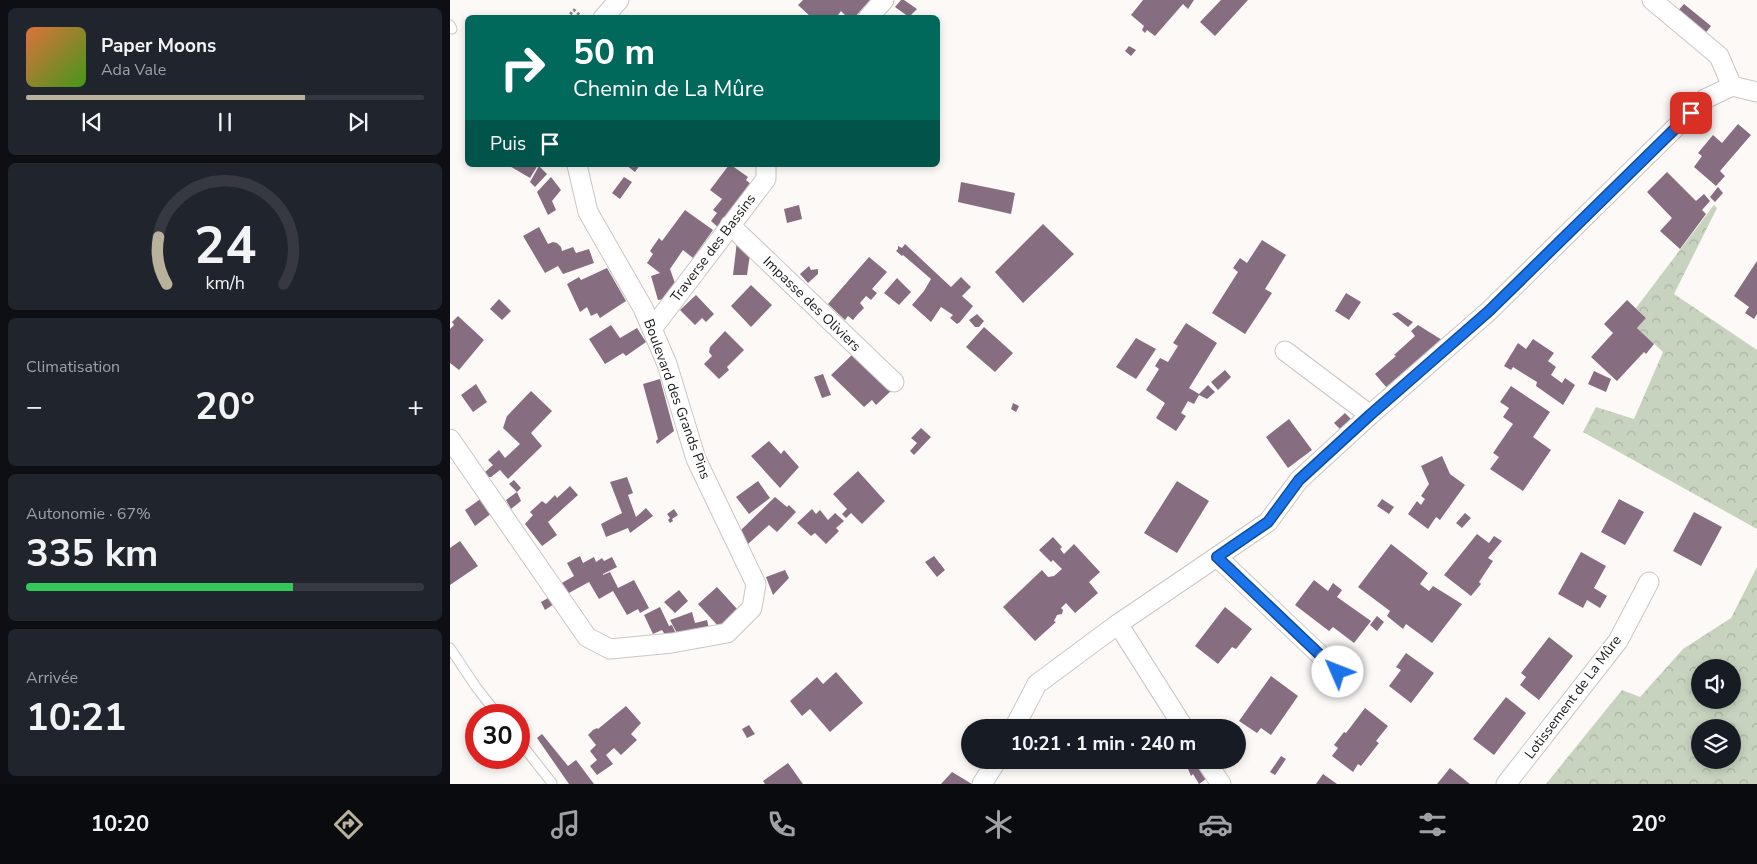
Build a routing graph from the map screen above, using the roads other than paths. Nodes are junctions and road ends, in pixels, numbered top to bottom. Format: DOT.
graph roads {
  1 [pos="618,0"];
  2 [pos="884,0"];
  3 [pos="1652,0"];
  4 [pos="606,15"];
  5 [pos="871,15"];
  6 [pos="1732,86"];
  7 [pos="1757,92"];
  8 [pos="577,167"];
  9 [pos="766,167"];
  10 [pos="730,225"];
  11 [pos="652,329"];
  12 [pos="1285,351"];
  13 [pos="894,382"];
  14 [pos="1370,415"];
  15 [pos="450,439"];
  16 [pos="1217,557"];
  17 [pos="1649,582"];
  18 [pos="1118,624"];
  19 [pos="450,648"];
  20 [pos="1338,672"];
  21 [pos="489,704"];
  22 [pos="1019,719"];
  23 [pos="1178,719"];
  24 [pos="530,755"];
  25 [pos="991,769"];
  26 [pos="1211,769"];
  27 [pos="552,783"];
  28 [pos="982,784"];
  29 [pos="1221,784"];
  30 [pos="1506,784"];
  1 -- 4 [label="street"];
  2 -- 5 [label="street"];
  3 -- 6 [label="street"];
  6 -- 7 [label="street"];
  6 -- 14 [label="street"];
  8 -- 11 [label="street, Boulevard des Grands Pins"];
  9 -- 10 [label="street, Traverse des Bassins"];
  10 -- 11 [label="street, Traverse des Bassins"];
  10 -- 13 [label="street, Impasse des Oliviers"];
  11 -- 15 [label="street, Boulevard des Grands Pins"];
  12 -- 14 [label="street"];
  14 -- 16 [label="street"];
  16 -- 18 [label="street"];
  16 -- 20 [label="street"];
  17 -- 30 [label="street, Lotissement de La Mûre"];
  18 -- 22 [label="street"];
  18 -- 23 [label="street"];
  19 -- 21 [label="lane"];
  24 -- 27 [label="lane"];
  25 -- 28 [label="street"];
  26 -- 29 [label="street"];
}
